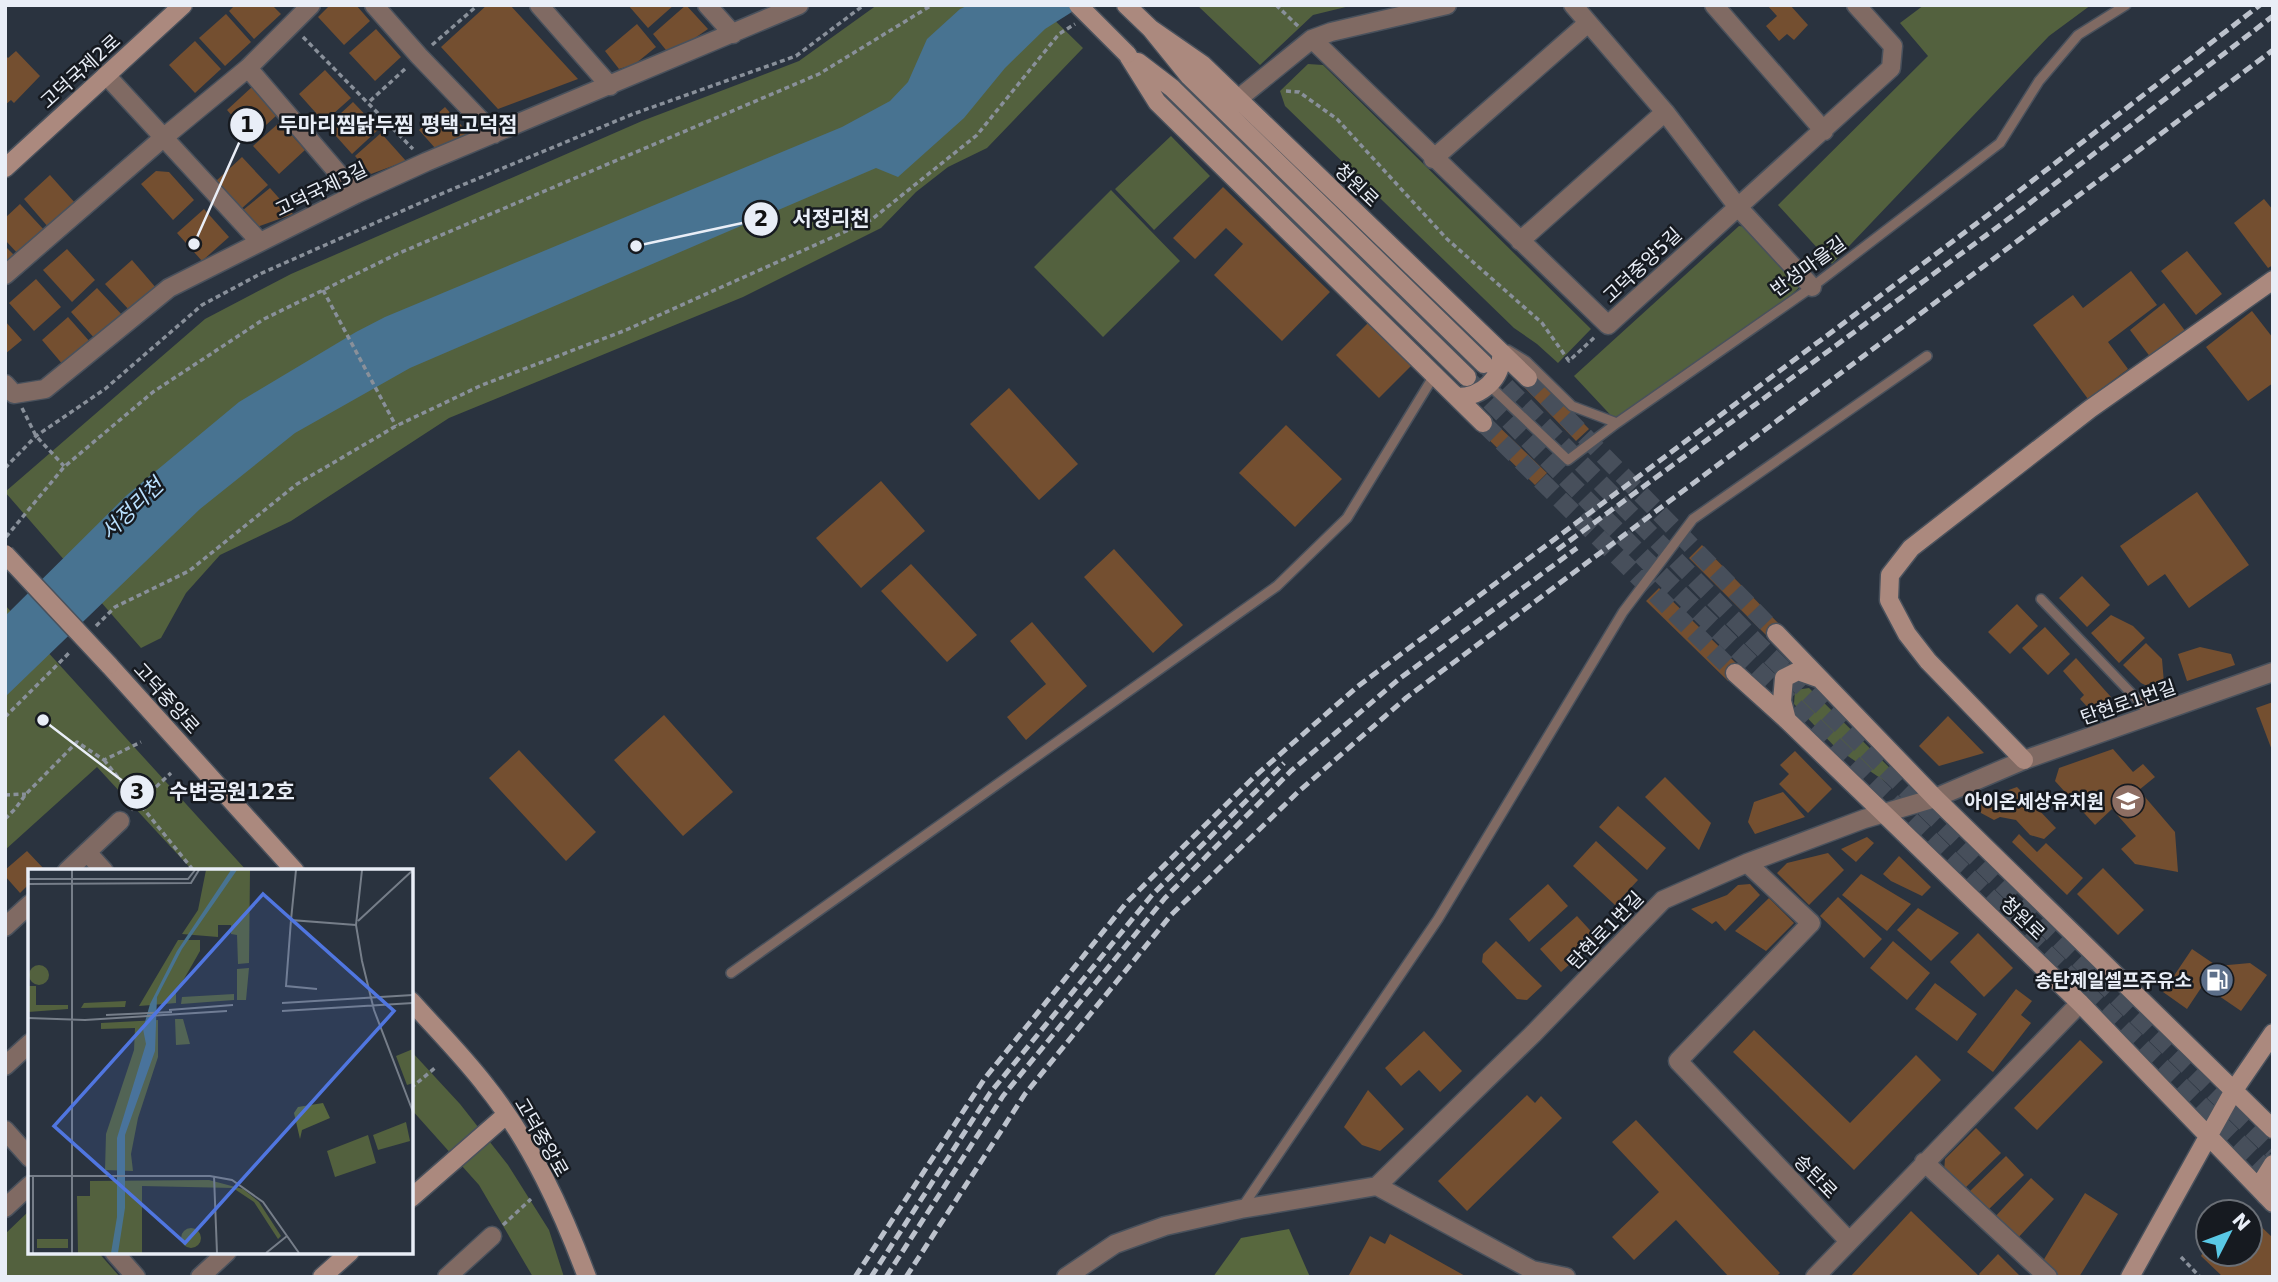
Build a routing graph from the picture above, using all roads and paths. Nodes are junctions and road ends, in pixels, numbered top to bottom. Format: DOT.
graph roads {
  1 [pos="183,5"];
  2 [pos="311,5"];
  3 [pos="374,5"];
  4 [pos="539,5"];
  5 [pos="707,5"];
  6 [pos="799,5"];
  7 [pos="864,5"];
  8 [pos="932,5"];
  9 [pos="1126,5"];
  10 [pos="1276,5"];
  11 [pos="1447,5"];
  12 [pos="1573,5"];
  13 [pos="1714,5"];
  14 [pos="1856,5"];
  15 [pos="2126,5"];
  16 [pos="1080,12"];
  17 [pos="1588,23"];
  18 [pos="290,24"];
  19 [pos="1151,29"];
  20 [pos="733,34"];
  21 [pos="1312,39"];
  22 [pos="1127,54"];
  23 [pos="248,68"];
  24 [pos="106,75"];
  25 [pos="610,86"];
  26 [pos="1286,91"];
  27 [pos="1238,99"];
  28 [pos="1665,112"];
  29 [pos="1824,131"];
  30 [pos="494,134"];
  31 [pos="163,138"];
  32 [pos="1433,159"];
  33 [pos="426,162"];
  34 [pos="5,168"];
  35 [pos="356,194"];
  36 [pos="1737,206"];
  37 [pos="1520,241"];
  38 [pos="260,242"];
  39 [pos="5,275"];
  40 [pos="2273,280"];
  41 [pos="1812,287"];
  42 [pos="323,290"];
  43 [pos="1608,325"];
  44 [pos="1478,330"];
  45 [pos="1501,353"];
  46 [pos="1927,356"];
  47 [pos="1484,364"];
  48 [pos="1435,374"];
  49 [pos="1466,377"];
  50 [pos="1528,378"];
  51 [pos="1489,385"];
  52 [pos="10,389"];
  53 [pos="1457,397"];
  54 [pos="1483,423"];
  55 [pos="1617,424"];
  56 [pos="396,426"];
  57 [pos="36,436"];
  58 [pos="65,467"];
  59 [pos="5,468"];
  60 [pos="5,537"];
  61 [pos="5,554"];
  62 [pos="2041,599"];
  63 [pos="1776,633"];
  64 [pos="88,634"];
  65 [pos="79,643"];
  66 [pos="2273,672"];
  67 [pos="1735,673"];
  68 [pos="1821,680"];
  69 [pos="2153,716"];
  70 [pos="5,718"];
  71 [pos="1787,720"];
  72 [pos="141,741"];
  73 [pos="104,760"];
  74 [pos="2024,760"];
  75 [pos="171,773"];
  76 [pos="26,794"];
  77 [pos="5,795"];
  78 [pos="1935,798"];
  79 [pos="140,802"];
  80 [pos="1884,813"];
  81 [pos="5,819"];
  82 [pos="120,821"];
  83 [pos="87,852"];
  84 [pos="1747,863"];
  85 [pos="69,869"];
  86 [pos="102,869"];
  87 [pos="192,869"];
  88 [pos="293,869"];
  89 [pos="28,906"];
  90 [pos="5,927"];
  91 [pos="731,973"];
  92 [pos="413,1003"];
  93 [pos="2080,1003"];
  94 [pos="2273,1033"];
  95 [pos="28,1046"];
  96 [pos="5,1066"];
  97 [pos="436,1067"];
  98 [pos="413,1086"];
  99 [pos="2234,1090"];
  100 [pos="506,1115"];
  101 [pos="2273,1129"];
  102 [pos="5,1130"];
  103 [pos="2208,1136"];
  104 [pos="28,1156"];
  105 [pos="1924,1162"];
  106 [pos="2273,1164"];
  107 [pos="1377,1186"];
  108 [pos="28,1187"];
  109 [pos="413,1196"];
  110 [pos="531,1199"];
  111 [pos="2269,1199"];
  112 [pos="5,1208"];
  113 [pos="1241,1209"];
  114 [pos="492,1236"];
  115 [pos="1849,1241"];
  116 [pos="116,1254"];
  117 [pos="225,1254"];
  118 [pos="348,1254"];
  119 [pos="2182,1257"];
  120 [pos="464,1270"];
  121 [pos="136,1277"];
  122 [pos="200,1277"];
  123 [pos="322,1277"];
  124 [pos="447,1277"];
  125 [pos="587,1277"];
  126 [pos="1066,1277"];
  127 [pos="1566,1277"];
  128 [pos="1815,1277"];
  129 [pos="2048,1277"];
  130 [pos="2130,1277"];
  131 [pos="2200,1277"];
  1 -- 24 [label="main road, 고덕국제2로"];
  2 -- 18 [label="street"];
  3 -- 30 [label="street"];
  4 -- 25 [label="street"];
  5 -- 20 [label="street"];
  6 -- 20 [label="street, 고덕국제3길"];
  7 -- 57 [label="path"];
  8 -- 42 [label="path"];
  9 -- 19 [label="main road, 청원로"];
  10 -- 21 [label="path"];
  11 -- 21 [label="street"];
  12 -- 17 [label="street"];
  13 -- 29 [label="street"];
  14 -- 29 [label="street, 고덕중앙5길"];
  15 -- 41 [label="lane, 반성마을길"];
  16 -- 22 [label="main road, bridge"];
  16 -- 56 [label="path"];
  17 -- 28 [label="street"];
  17 -- 32 [label="street"];
  18 -- 23 [label="street"];
  18 -- 33 [label="path"];
  19 -- 27 [label="main road, 청원로"];
  19 -- 47 [label="main road, 청원로"];
  20 -- 25 [label="street, 고덕국제3길"];
  21 -- 27 [label="street"];
  21 -- 32 [label="street, 고덕중앙5길"];
  22 -- 48 [label="main road"];
  22 -- 49 [label="main road"];
  23 -- 31 [label="street"];
  23 -- 35 [label="street"];
  24 -- 31 [label="street"];
  24 -- 34 [label="main road, 고덕국제2로"];
  25 -- 30 [label="street, 고덕국제3길"];
  26 -- 43 [label="path"];
  27 -- 44 [label="main road, 청원로"];
  28 -- 36 [label="street"];
  28 -- 37 [label="street"];
  29 -- 36 [label="street, 고덕중앙5길"];
  30 -- 33 [label="street, 고덕국제3길"];
  31 -- 38 [label="street"];
  31 -- 39 [label="street"];
  32 -- 37 [label="street, 고덕중앙5길"];
  33 -- 35 [label="street, 고덕국제3길"];
  35 -- 38 [label="street, 고덕국제3길"];
  36 -- 41 [label="street"];
  36 -- 43 [label="street, 고덕중앙5길"];
  37 -- 43 [label="street, 고덕중앙5길"];
  38 -- 52 [label="street, 고덕국제3길"];
  40 -- 74 [label="main road"];
  41 -- 55 [label="lane, 반성마을길"];
  42 -- 56 [label="path"];
  42 -- 58 [label="path"];
  44 -- 45 [label="main road, 청원로"];
  44 -- 55 [label="lane"];
  45 -- 50 [label="main road, 청원로"];
  45 -- 51 [label="main road"];
  46 -- 113 [label="lane"];
  48 -- 53 [label="main road"];
  48 -- 91 [label="lane"];
  51 -- 53 [label="main road"];
  51 -- 55 [label="lane, 반성마을길"];
  52 -- 57 [label="path"];
  53 -- 54 [label="main road"];
  56 -- 64 [label="path"];
  57 -- 58 [label="path"];
  57 -- 59 [label="path"];
  58 -- 60 [label="path"];
  61 -- 88 [label="main road, 고덕중앙로, bridge"];
  62 -- 69 [label="lane"];
  63 -- 68 [label="main road, 청원로"];
  65 -- 70 [label="path"];
  66 -- 69 [label="street, 탄현로1번길"];
  67 -- 71 [label="main road, 청원로"];
  68 -- 71 [label="main road"];
  68 -- 78 [label="main road, 청원로"];
  69 -- 74 [label="street, 탄현로1번길"];
  71 -- 80 [label="main road, 청원로"];
  72 -- 73 [label="path"];
  73 -- 76 [label="path"];
  73 -- 79 [label="path"];
  74 -- 78 [label="street, 탄현로1번길"];
  75 -- 79 [label="path"];
  76 -- 77 [label="path"];
  76 -- 81 [label="path"];
  78 -- 80 [label="street, 탄현로1번길"];
  78 -- 99 [label="main road, 청원로"];
  79 -- 82 [label="path"];
  79 -- 87 [label="path"];
  80 -- 84 [label="street, 탄현로1번길"];
  80 -- 93 [label="main road, 청원로"];
  82 -- 83 [label="street"];
  83 -- 85 [label="street"];
  83 -- 86 [label="street"];
  84 -- 107 [label="street, 탄현로1번길"];
  84 -- 115 [label="street, 송탄로"];
  89 -- 90 [label="street"];
  92 -- 100 [label="main road, 고덕중앙로"];
  93 -- 103 [label="main road, 청원로"];
  93 -- 105 [label="street"];
  94 -- 99 [label="main road"];
  95 -- 96 [label="street"];
  97 -- 98 [label="path"];
  99 -- 101 [label="main road, 청원로"];
  99 -- 103 [label="main road"];
  100 -- 109 [label="main road"];
  100 -- 125 [label="main road, 고덕중앙로"];
  102 -- 104 [label="street"];
  103 -- 111 [label="main road, 청원로"];
  103 -- 130 [label="main road"];
  105 -- 115 [label="street"];
  105 -- 129 [label="street"];
  106 -- 111 [label="main road"];
  107 -- 113 [label="street"];
  107 -- 127 [label="street"];
  108 -- 112 [label="street"];
  110 -- 114 [label="path"];
  113 -- 126 [label="street"];
  114 -- 120 [label="street"];
  115 -- 128 [label="street"];
  116 -- 121 [label="street"];
  117 -- 122 [label="street"];
  118 -- 123 [label="main road"];
  119 -- 131 [label="path"];
  120 -- 124 [label="street"];
}
